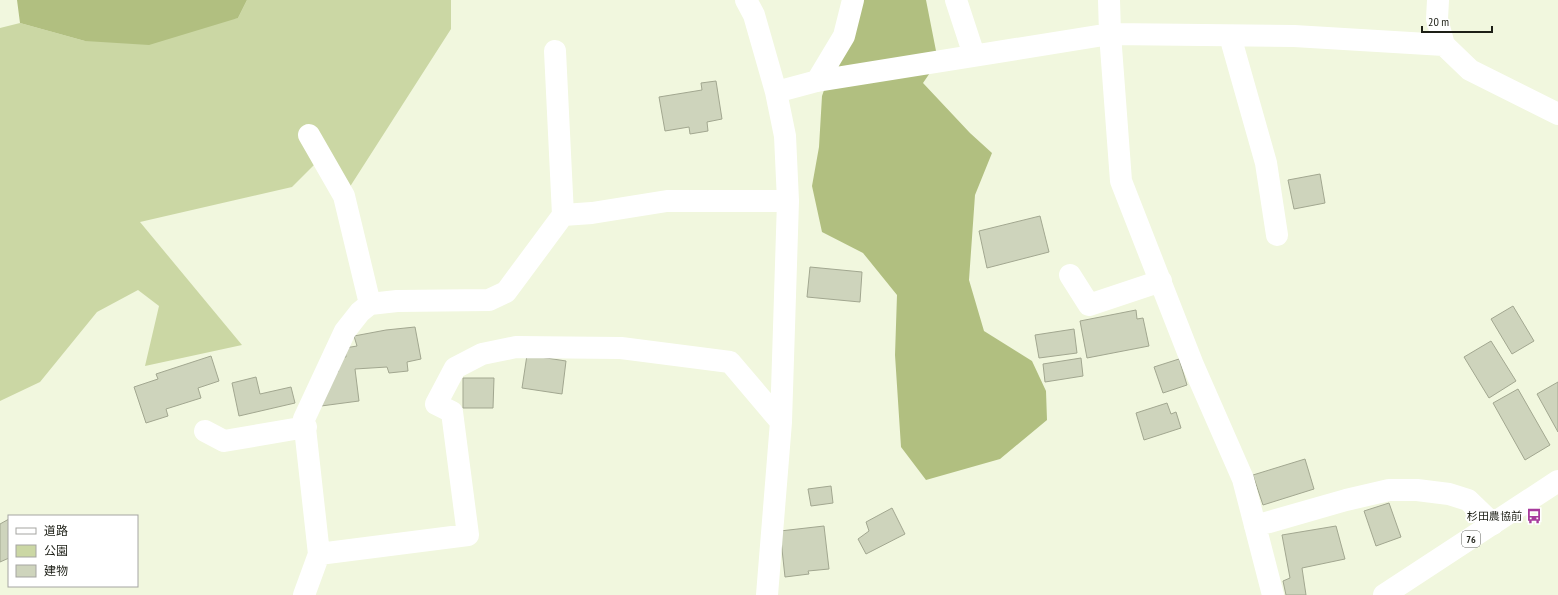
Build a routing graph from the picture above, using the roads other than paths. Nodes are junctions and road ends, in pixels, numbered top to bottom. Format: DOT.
graph roads {
  1 [pos="746,0"];
  2 [pos="853,0"];
  3 [pos="956,0"];
  4 [pos="1109,0"];
  5 [pos="1438,0"];
  6 [pos="1110,34"];
  7 [pos="1230,36"];
  8 [pos="1444,45"];
  9 [pos="555,51"];
  10 [pos="974,55"];
  11 [pos="818,81"];
  12 [pos="776,92"];
  13 [pos="1558,114"];
  14 [pos="309,135"];
  15 [pos="788,201"];
  16 [pos="563,215"];
  17 [pos="1277,235"];
  18 [pos="1070,275"];
  19 [pos="1161,281"];
  20 [pos="370,304"];
  21 [pos="781,422"];
  22 [pos="306,428"];
  23 [pos="205,431"];
  24 [pos="1558,481"];
  25 [pos="1493,524"];
  26 [pos="1255,526"];
  27 [pos="319,554"];
  28 [pos="304,595"];
  29 [pos="768,595"];
  30 [pos="1273,595"];
  31 [pos="1384,595"];
  1 -- 12 [label="street"];
  2 -- 11 [label="street"];
  3 -- 10 [label="street"];
  4 -- 6 [label="street"];
  5 -- 8 [label="street"];
  6 -- 7 [label="street"];
  6 -- 10 [label="street"];
  6 -- 19 [label="street"];
  7 -- 8 [label="street"];
  7 -- 17 [label="street"];
  8 -- 13 [label="street"];
  9 -- 16 [label="street"];
  10 -- 11 [label="street"];
  11 -- 12 [label="street"];
  12 -- 15 [label="street"];
  14 -- 20 [label="street"];
  15 -- 16 [label="street"];
  15 -- 21 [label="street"];
  16 -- 20 [label="street"];
  18 -- 19 [label="street"];
  19 -- 26 [label="street"];
  20 -- 22 [label="street"];
  21 -- 27 [label="street"];
  21 -- 29 [label="street"];
  22 -- 23 [label="street"];
  22 -- 27 [label="street"];
  24 -- 25 [label="street, 76"];
  25 -- 26 [label="street"];
  25 -- 31 [label="street, 76"];
  26 -- 30 [label="street"];
  27 -- 28 [label="street"];
}
